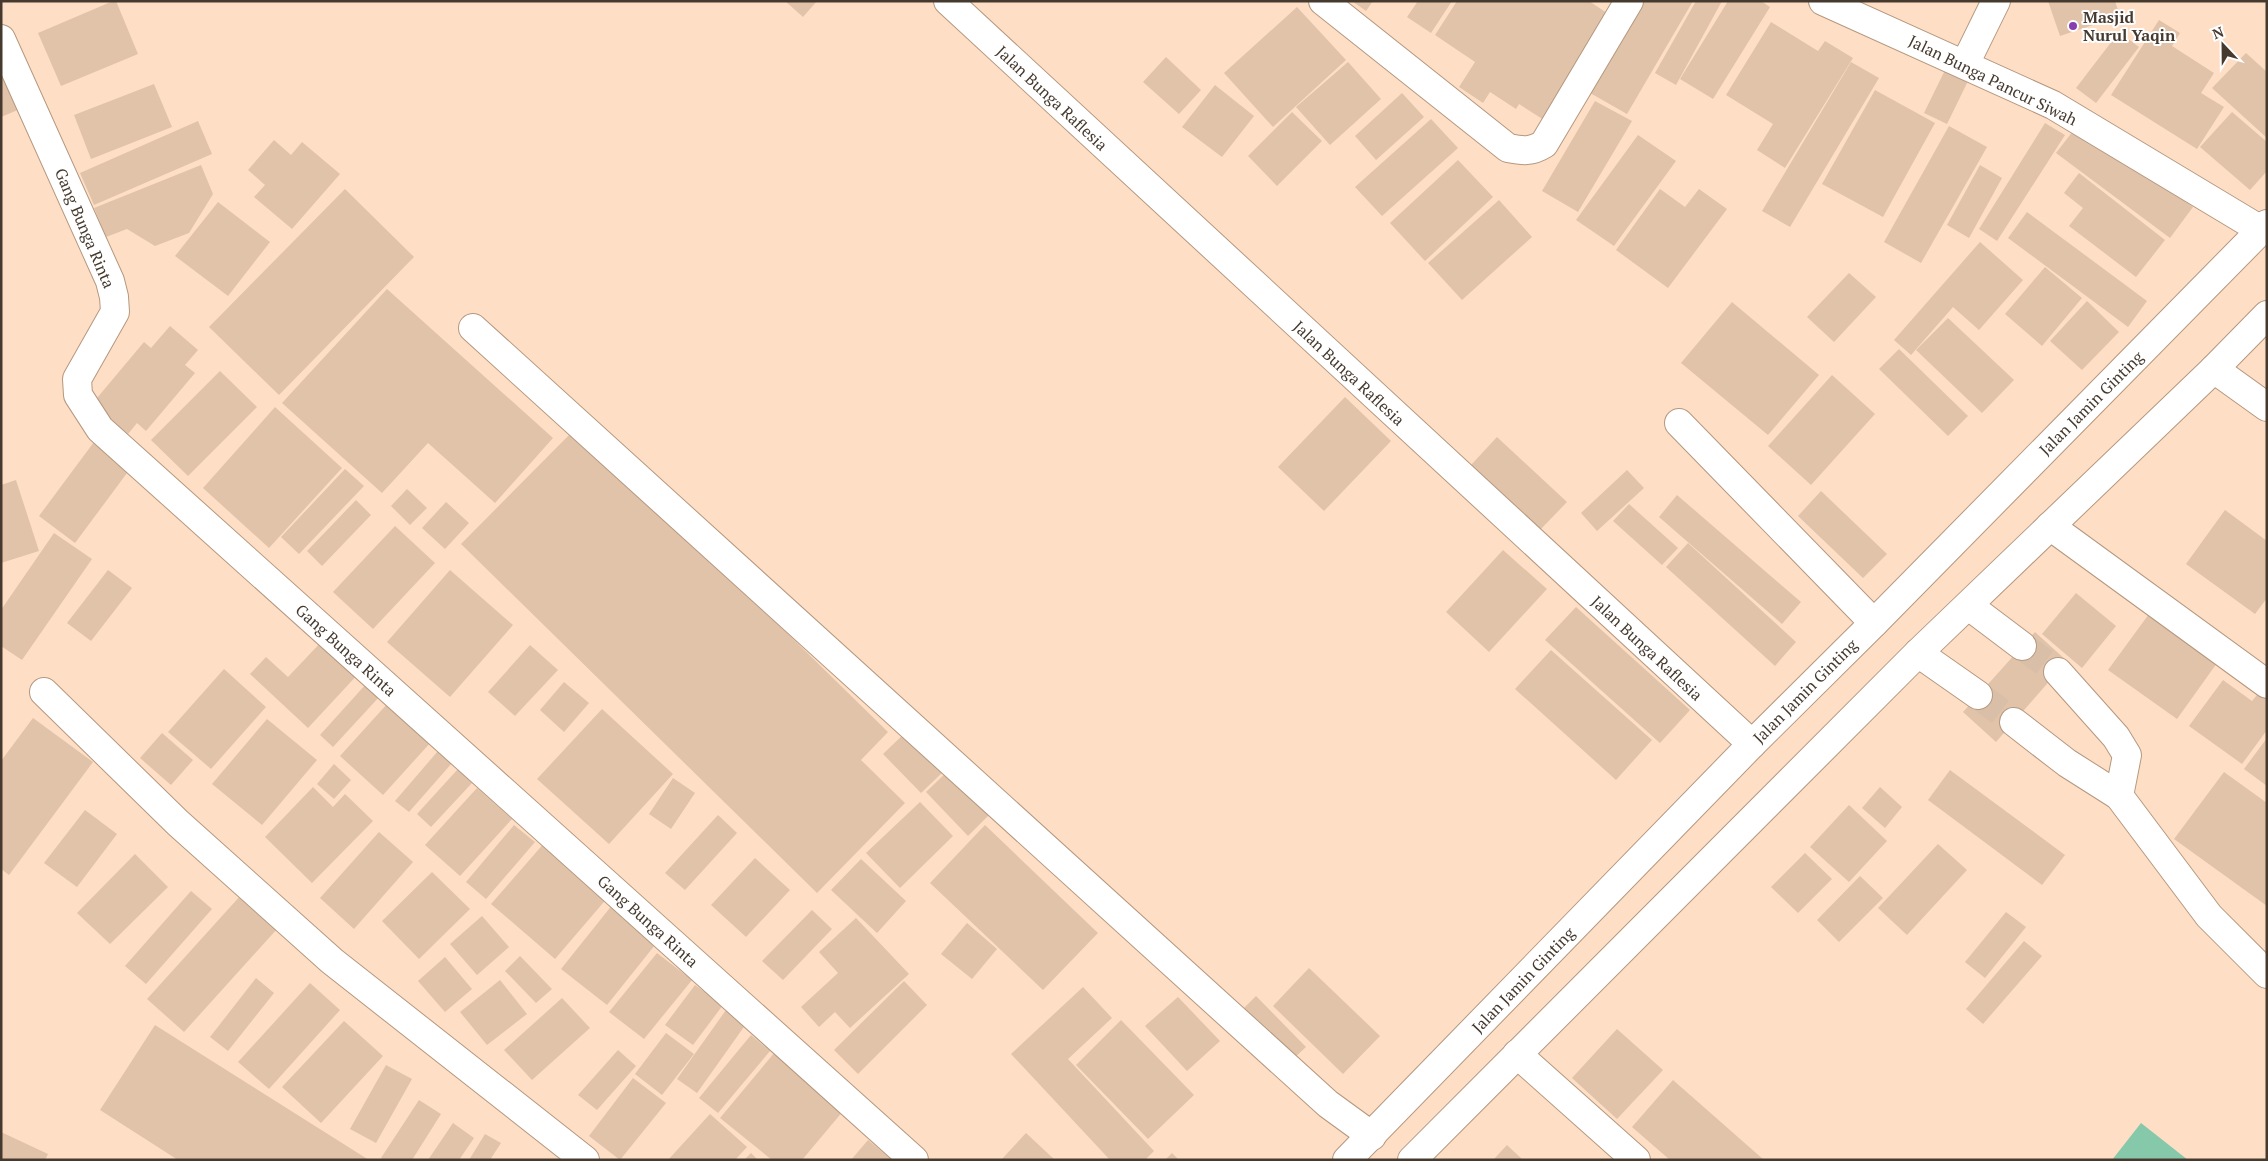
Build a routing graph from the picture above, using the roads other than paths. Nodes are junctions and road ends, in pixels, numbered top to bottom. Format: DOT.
graph roads {
  1 [pos="948,1"];
  2 [pos="1323,1"];
  3 [pos="1629,1"];
  4 [pos="1823,1"];
  5 [pos="1996,1"];
  6 [pos="1,39"];
  7 [pos="1965,64"];
  8 [pos="2264,227"];
  9 [pos="2267,315"];
  10 [pos="473,328"];
  11 [pos="2214,369"];
  12 [pos="2267,407"];
  13 [pos="1679,423"];
  14 [pos="2050,526"];
  15 [pos="1969,606"];
  16 [pos="1874,623"];
  17 [pos="2022,646"];
  18 [pos="1918,653"];
  19 [pos="2058,672"];
  20 [pos="2267,684"];
  21 [pos="44,692"];
  22 [pos="1978,695"];
  23 [pos="2014,722"];
  24 [pos="1752,744"];
  25 [pos="2119,796"];
  26 [pos="2267,974"];
  27 [pos="1517,1054"];
  28 [pos="1372,1136"];
  29 [pos="585,1160"];
  30 [pos="914,1160"];
  31 [pos="1347,1160"];
  32 [pos="1412,1160"];
  33 [pos="1636,1160"];
  1 -- 24 [label="main road, Jalan Bunga Raflesia"];
  2 -- 3 [label="main road"];
  4 -- 7 [label="main road, Jalan Bunga Pancur Siwah"];
  5 -- 7 [label="main road"];
  6 -- 30 [label="main road, Gang Bunga Rinta"];
  7 -- 8 [label="main road, Jalan Bunga Pancur Siwah"];
  8 -- 16 [label="main road, Jalan Jamin Ginting"];
  9 -- 11 [label="main road"];
  10 -- 28 [label="main road"];
  11 -- 12 [label="main road"];
  11 -- 14 [label="main road"];
  13 -- 16 [label="main road"];
  14 -- 15 [label="main road"];
  14 -- 20 [label="main road"];
  15 -- 17 [label="main road"];
  15 -- 18 [label="main road"];
  16 -- 24 [label="main road, Jalan Jamin Ginting"];
  18 -- 22 [label="main road"];
  18 -- 27 [label="main road"];
  19 -- 25 [label="main road"];
  21 -- 29 [label="main road"];
  23 -- 25 [label="main road"];
  24 -- 28 [label="main road, Jalan Jamin Ginting"];
  25 -- 26 [label="main road"];
  27 -- 32 [label="main road"];
  27 -- 33 [label="main road"];
  28 -- 31 [label="main road, Jalan Jamin Ginting"];
}
